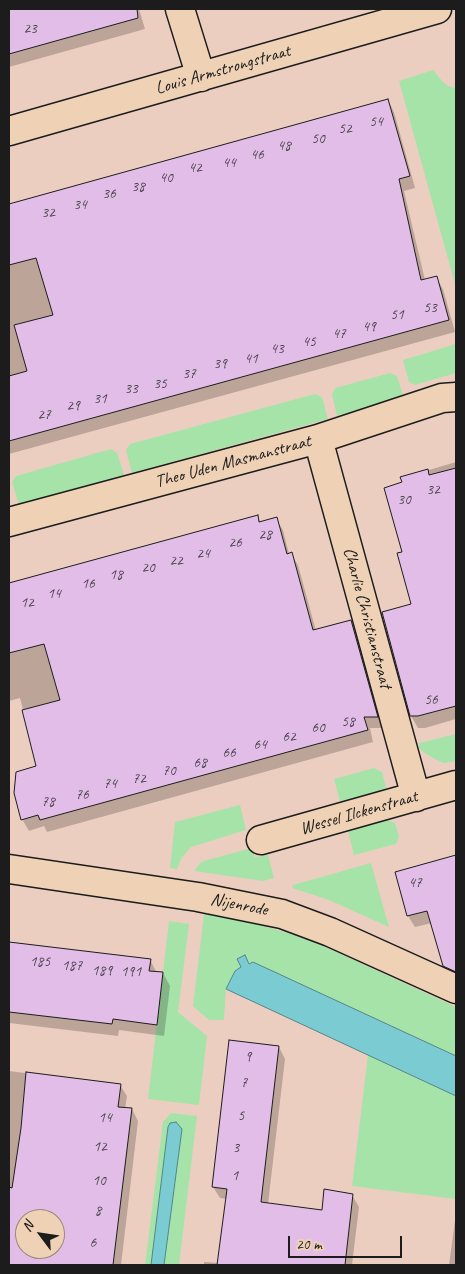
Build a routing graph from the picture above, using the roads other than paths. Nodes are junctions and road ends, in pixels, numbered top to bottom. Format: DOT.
graph roads {
  1 [pos="180,9"];
  2 [pos="437,9"];
  3 [pos="201,77"];
  4 [pos="9,131"];
  5 [pos="456,397"];
  6 [pos="318,439"];
  7 [pos="9,522"];
  8 [pos="456,785"];
  9 [pos="416,797"];
  10 [pos="261,840"];
  11 [pos="9,870"];
  12 [pos="456,989"];
  1 -- 3 [label="street"];
  2 -- 3 [label="street, Louis Armstrongstraat"];
  3 -- 4 [label="street, Louis Armstrongstraat"];
  5 -- 6 [label="street, Theo Uden Masmanstraat"];
  6 -- 7 [label="street, Theo Uden Masmanstraat"];
  6 -- 9 [label="street, Charlie Christianstraat"];
  8 -- 9 [label="street, Wessel Ilckenstraat"];
  9 -- 10 [label="street, Wessel Ilckenstraat"];
  11 -- 12 [label="street, Nijenrode"];
}
